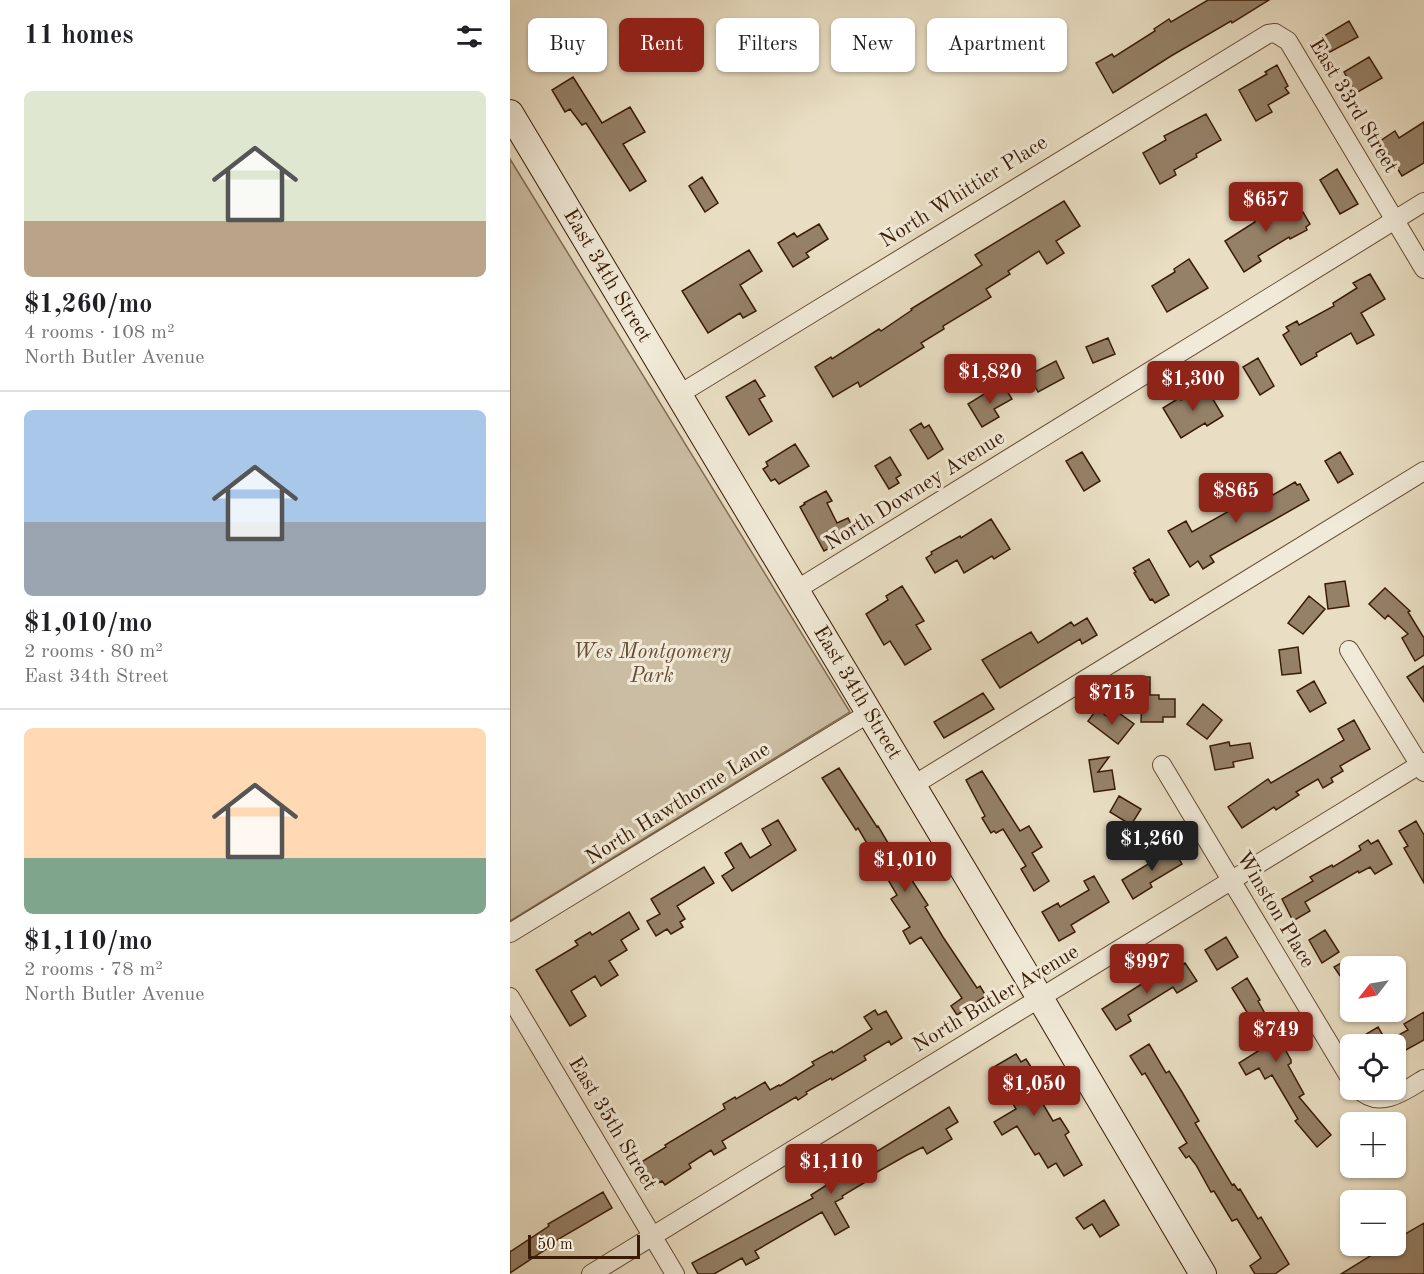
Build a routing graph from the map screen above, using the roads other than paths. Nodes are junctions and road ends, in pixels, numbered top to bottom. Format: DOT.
graph roads {
  1 [pos="1275,33"];
  2 [pos="510,113"];
  3 [pos="1424,202"];
  4 [pos="1395,220"];
  5 [pos="1424,269"];
  6 [pos="678,394"];
  7 [pos="1424,471"];
  8 [pos="796,590"];
  9 [pos="1349,650"];
  10 [pos="869,713"];
  11 [pos="1162,765"];
  12 [pos="1422,766"];
  13 [pos="912,786"];
  14 [pos="1232,882"];
  15 [pos="510,933"];
  16 [pos="510,997"];
  17 [pos="1040,998"];
  18 [pos="1340,1061"];
  19 [pos="1424,1079"];
  20 [pos="1406,1090"];
  21 [pos="653,1236"];
  22 [pos="591,1274"];
  23 [pos="675,1274"];
  24 [pos="1203,1274"];
  1 -- 4 [label="street, East 33rd Street"];
  1 -- 6 [label="street, North Whittier Place"];
  2 -- 6 [label="main road, East 34th Street"];
  3 -- 4 [label="street, North Downey Avenue"];
  4 -- 5 [label="street, East 33rd Street"];
  4 -- 8 [label="street, North Downey Avenue"];
  6 -- 8 [label="main road, East 34th Street"];
  7 -- 13 [label="street"];
  8 -- 10 [label="main road, East 34th Street"];
  9 -- 12 [label="street"];
  10 -- 13 [label="main road, East 34th Street"];
  10 -- 15 [label="street, North Hawthorne Lane"];
  11 -- 14 [label="street, Winston Place"];
  12 -- 14 [label="street, North Butler Avenue"];
  13 -- 17 [label="main road, East 34th Street"];
  14 -- 17 [label="street, North Butler Avenue"];
  14 -- 18 [label="street, Winston Place"];
  16 -- 21 [label="street, East 35th Street"];
  17 -- 21 [label="street, North Butler Avenue"];
  17 -- 24 [label="main road, East 34th Street"];
  19 -- 20 [label="street"];
  21 -- 22 [label="street, North Butler Avenue"];
  21 -- 23 [label="street, East 35th Street"];
}
